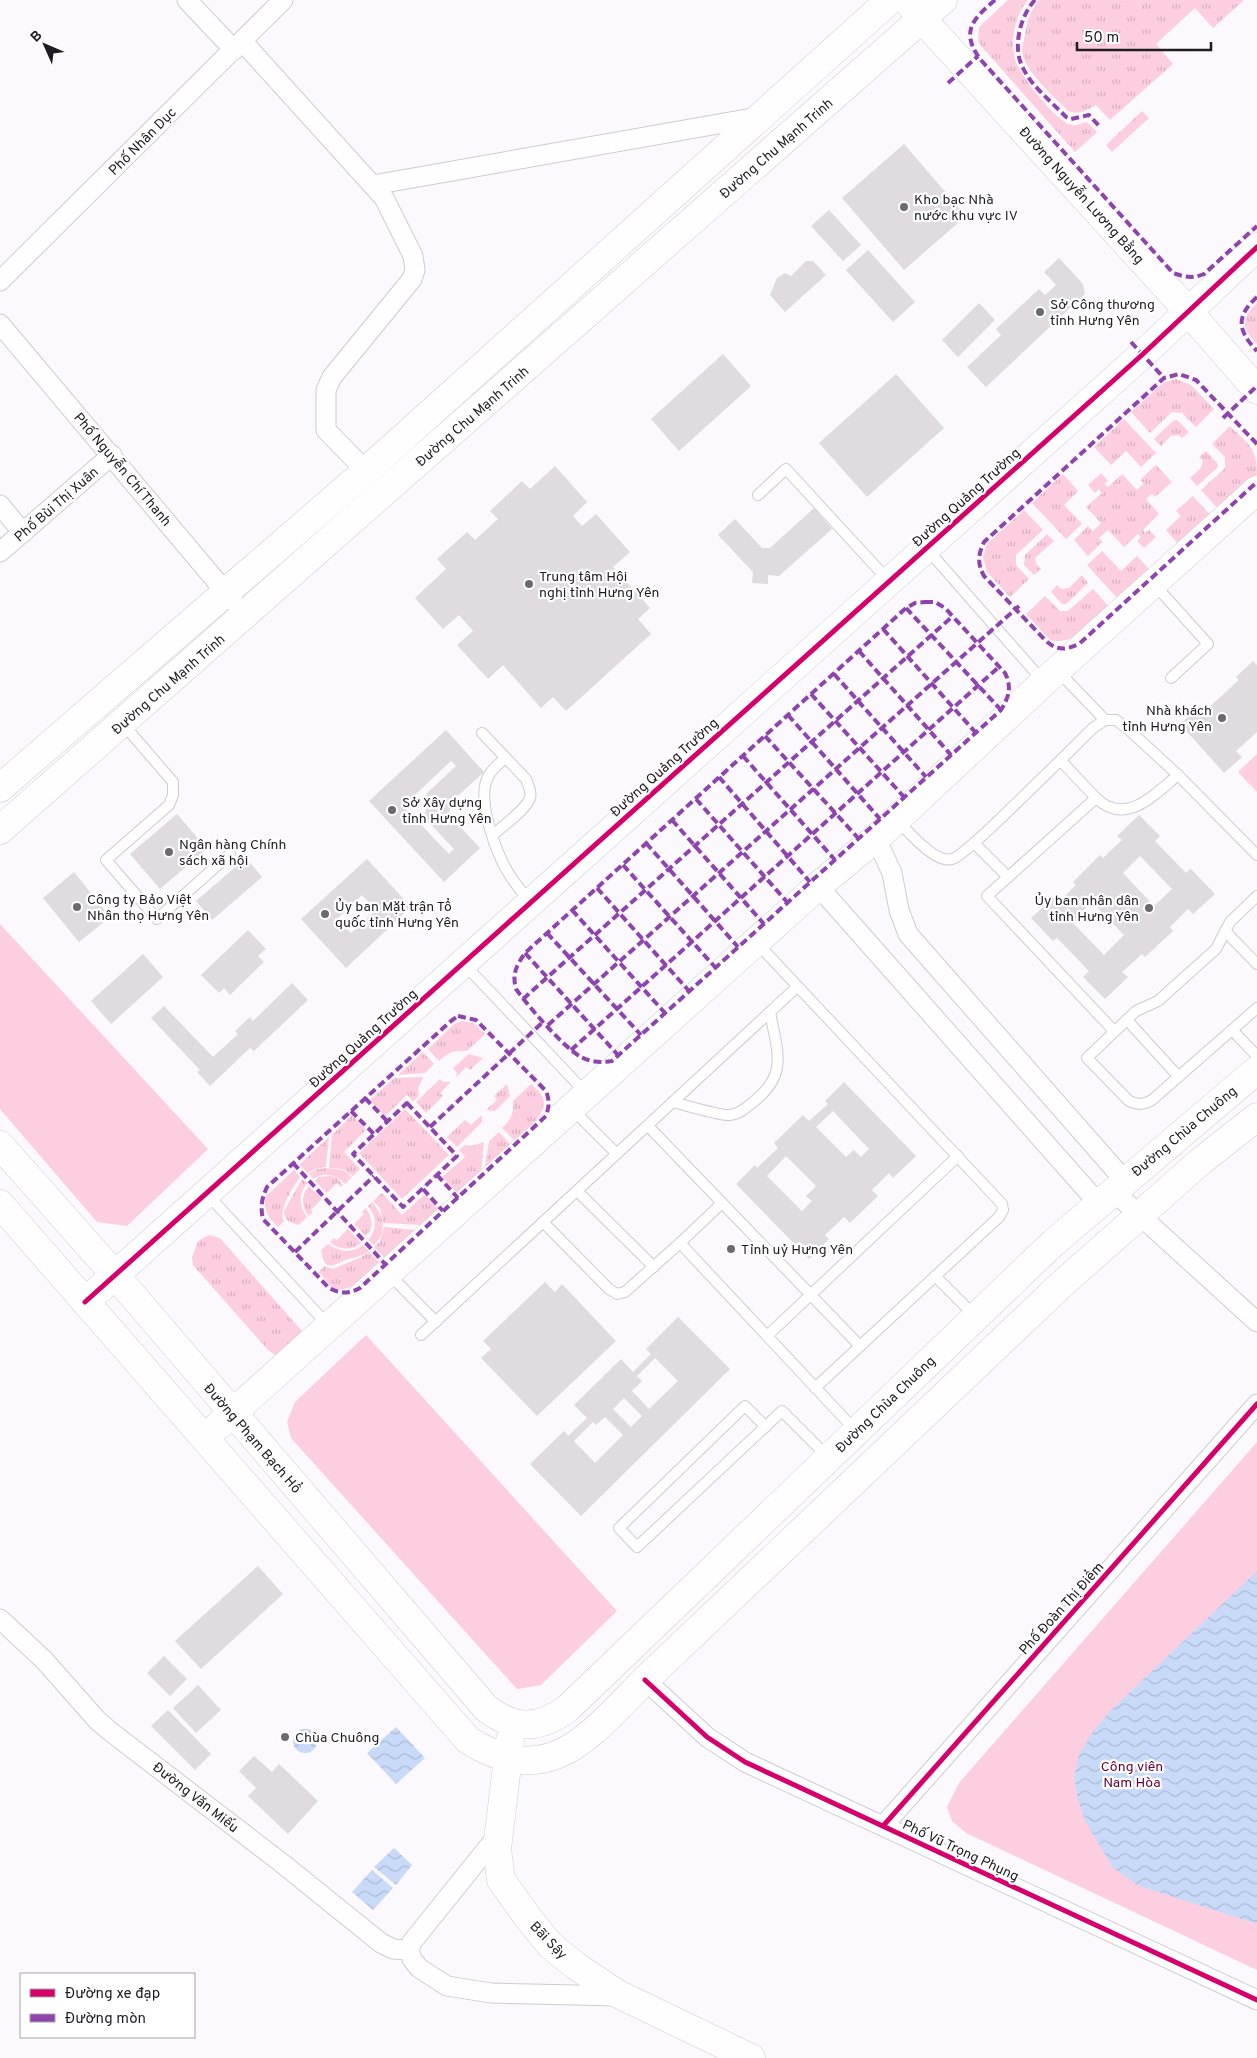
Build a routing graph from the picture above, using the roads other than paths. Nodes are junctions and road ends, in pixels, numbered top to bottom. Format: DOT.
graph roads {
  1 [pos="187,0"];
  2 [pos="283,0"];
  3 [pos="890,0"];
  4 [pos="942,0"];
  5 [pos="914,10"];
  6 [pos="238,45"];
  7 [pos="761,117"];
  8 [pos="373,185"];
  9 [pos="1257,248"];
  10 [pos="0,281"];
  11 [pos="1188,311"];
  12 [pos="0,324"];
  13 [pos="1257,390"];
  14 [pos="112,455"];
  15 [pos="366,471"];
  16 [pos="1257,490"];
  17 [pos="758,495"];
  18 [pos="0,505"];
  19 [pos="23,533"];
  20 [pos="927,548"];
  21 [pos="0,552"];
  22 [pos="889,581"];
  23 [pos="1154,584"];
  24 [pos="226,592"];
  25 [pos="245,616"];
  26 [pos="1051,676"];
  27 [pos="1171,678"];
  28 [pos="1105,720"];
  29 [pos="122,724"];
  30 [pos="482,733"];
  31 [pos="505,758"];
  32 [pos="1060,761"];
  33 [pos="1178,775"];
  34 [pos="0,788"];
  35 [pos="1096,798"];
  36 [pos="896,820"];
  37 [pos="0,830"];
  38 [pos="492,835"];
  39 [pos="876,838"];
  40 [pos="974,843"];
  41 [pos="230,854"];
  42 [pos="1257,855"];
  43 [pos="1008,877"];
  44 [pos="818,886"];
  45 [pos="1257,896"];
  46 [pos="530,903"];
  47 [pos="1224,931"];
  48 [pos="756,942"];
  49 [pos="464,963"];
  50 [pos="1257,964"];
  51 [pos="798,987"];
  52 [pos="1257,1008"];
  53 [pos="770,1012"];
  54 [pos="1127,1020"];
  55 [pos="1232,1030"];
  56 [pos="1114,1031"];
  57 [pos="1257,1056"];
  58 [pos="1257,1070"];
  59 [pos="1178,1076"];
  60 [pos="579,1101"];
  61 [pos="674,1102"];
  62 [pos="1257,1117"];
  63 [pos="648,1126"];
  64 [pos="0,1145"];
  65 [pos="617,1154"];
  66 [pos="958,1156"];
  67 [pos="577,1191"];
  68 [pos="1112,1192"];
  69 [pos="206,1194"];
  70 [pos="722,1203"];
  71 [pos="0,1204"];
  72 [pos="1139,1215"];
  73 [pos="543,1222"];
  74 [pos="680,1243"];
  75 [pos="654,1267"];
  76 [pos="388,1274"];
  77 [pos="115,1276"];
  78 [pos="935,1276"];
  79 [pos="811,1295"];
  80 [pos="85,1302"];
  81 [pos="976,1317"];
  82 [pos="436,1322"];
  83 [pos="1257,1322"];
  84 [pos="330,1326"];
  85 [pos="421,1336"];
  86 [pos="767,1336"];
  87 [pos="860,1346"];
  88 [pos="815,1388"];
  89 [pos="891,1398"];
  90 [pos="1257,1404"];
  91 [pos="233,1414"];
  92 [pos="915,1423"];
  93 [pos="766,1427"];
  94 [pos="856,1432"];
  95 [pos="204,1438"];
  96 [pos="829,1458"];
  97 [pos="2,1623"];
  98 [pos="645,1680"];
  99 [pos="512,1723"];
  100 [pos="508,1759"];
  101 [pos="883,1826"];
  102 [pos="498,1835"];
  103 [pos="409,1950"];
  104 [pos="625,1997"];
  105 [pos="1257,2000"];
  106 [pos="751,2058"];
  1 -- 6 [label="street"];
  2 -- 6 [label="street, Phố Nhân Dục"];
  3 -- 7 [label="main road, Đường Chu Mạnh Trinh"];
  4 -- 5 [label="main road, Đường Chu Mạnh Trinh"];
  5 -- 11 [label="main road, Đường Nguyễn Lương Bằng"];
  5 -- 25 [label="main road, Đường Chu Mạnh Trinh"];
  6 -- 8 [label="street"];
  6 -- 10 [label="street, Phố Nhân Dục"];
  7 -- 8 [label="street"];
  7 -- 15 [label="main road, Đường Chu Mạnh Trinh"];
  8 -- 15 [label="street"];
  9 -- 11 [label="main road, Đường Quảng Trường"];
  11 -- 13 [label="main road, Đường Nguyễn Lương Bằng"];
  11 -- 20 [label="main road, Đường Quảng Trường"];
  12 -- 14 [label="street, Phố Nguyễn Chí Thanh"];
  14 -- 19 [label="street, Phố Bùi Thị Xuân"];
  14 -- 24 [label="street, Phố Nguyễn Chí Thanh"];
  15 -- 24 [label="main road, Đường Chu Mạnh Trinh"];
  16 -- 23 [label="main road"];
  17 -- 22 [label="lane"];
  18 -- 19 [label="street"];
  19 -- 21 [label="street, Phố Bùi Thị Xuân"];
  20 -- 22 [label="main road, Đường Quảng Trường"];
  20 -- 26 [label="lane"];
  22 -- 46 [label="main road, Đường Quảng Trường"];
  23 -- 26 [label="main road"];
  23 -- 27 [label="lane"];
  24 -- 25 [label="street, Phố Nguyễn Chí Thanh"];
  24 -- 34 [label="main road, Đường Chu Mạnh Trinh"];
  25 -- 29 [label="main road, Đường Chu Mạnh Trinh"];
  26 -- 28 [label="lane"];
  26 -- 36 [label="main road"];
  28 -- 32 [label="lane"];
  28 -- 33 [label="lane"];
  29 -- 37 [label="main road, Đường Chu Mạnh Trinh"];
  29 -- 41 [label="lane"];
  30 -- 31 [label="lane"];
  31 -- 38 [label="lane"];
  31 -- 38 [label="lane"];
  32 -- 35 [label="lane"];
  32 -- 40 [label="lane"];
  33 -- 35 [label="lane"];
  33 -- 42 [label="lane"];
  35 -- 43 [label="lane"];
  36 -- 39 [label="main road"];
  36 -- 40 [label="lane"];
  38 -- 46 [label="lane"];
  39 -- 44 [label="main road"];
  39 -- 68 [label="street"];
  40 -- 43 [label="lane"];
  43 -- 56 [label="lane"];
  44 -- 48 [label="main road"];
  44 -- 68 [label="street"];
  45 -- 47 [label="lane"];
  46 -- 49 [label="main road, Đường Quảng Trường"];
  47 -- 50 [label="lane"];
  47 -- 54 [label="lane"];
  48 -- 51 [label="lane"];
  48 -- 60 [label="main road"];
  49 -- 60 [label="lane"];
  49 -- 69 [label="main road, Đường Quảng Trường"];
  51 -- 53 [label="lane"];
  51 -- 66 [label="lane"];
  52 -- 55 [label="lane"];
  53 -- 61 [label="lane"];
  53 -- 61 [label="lane"];
  54 -- 56 [label="lane"];
  54 -- 59 [label="lane"];
  55 -- 57 [label="lane"];
  55 -- 59 [label="lane"];
  56 -- 59 [label="lane"];
  58 -- 68 [label="main road, Đường Chùa Chuông"];
  60 -- 65 [label="lane"];
  60 -- 76 [label="main road"];
  61 -- 63 [label="lane"];
  62 -- 72 [label="main road"];
  63 -- 65 [label="lane"];
  63 -- 70 [label="lane"];
  64 -- 77 [label="main road, Đường Phạm Bạch Hổ"];
  65 -- 67 [label="lane"];
  66 -- 78 [label="lane"];
  66 -- 79 [label="lane"];
  67 -- 73 [label="lane"];
  67 -- 75 [label="lane"];
  68 -- 72 [label="street"];
  68 -- 81 [label="main road, Đường Chùa Chuông"];
  69 -- 77 [label="main road, Đường Quảng Trường"];
  69 -- 84 [label="lane"];
  70 -- 74 [label="lane"];
  70 -- 79 [label="lane"];
  71 -- 80 [label="main road"];
  72 -- 83 [label="street"];
  72 -- 92 [label="main road"];
  73 -- 75 [label="lane"];
  73 -- 82 [label="lane"];
  74 -- 75 [label="lane"];
  74 -- 86 [label="lane"];
  76 -- 82 [label="lane"];
  76 -- 84 [label="main road"];
  77 -- 80 [label="main road, Đường Quảng Trường"];
  77 -- 91 [label="main road, Đường Phạm Bạch Hổ"];
  78 -- 81 [label="lane"];
  78 -- 87 [label="lane"];
  79 -- 86 [label="lane"];
  79 -- 87 [label="lane"];
  80 -- 95 [label="main road"];
  81 -- 89 [label="main road, Đường Chùa Chuông"];
  82 -- 85 [label="lane"];
  84 -- 91 [label="main road"];
  86 -- 88 [label="lane"];
  87 -- 88 [label="lane"];
  88 -- 94 [label="lane"];
  89 -- 92 [label="main road"];
  89 -- 94 [label="main road, Đường Chùa Chuông"];
  90 -- 101 [label="street, Phố Đoàn Thị Điểm"];
  91 -- 95 [label="main road"];
  91 -- 99 [label="main road, Đường Phạm Bạch Hổ"];
  92 -- 98 [label="main road"];
  93 -- 93 [label="lane"];
  93 -- 96 [label="lane"];
  94 -- 96 [label="main road, Đường Chùa Chuông"];
  95 -- 100 [label="main road"];
  96 -- 99 [label="main road, Đường Chùa Chuông"];
  97 -- 103 [label="street, Đường Văn Miếu"];
  98 -- 100 [label="main road"];
  98 -- 101 [label="street, Phố Vũ Trọng Phụng"];
  99 -- 100 [label="main road, Bãi Sậy"];
  100 -- 102 [label="main road, Bãi Sậy"];
  101 -- 105 [label="street, Phố Vũ Trọng Phụng"];
  102 -- 103 [label="street"];
  102 -- 104 [label="main road, Bãi Sậy"];
  103 -- 104 [label="street"];
  104 -- 106 [label="main road, Bãi Sậy"];
}
